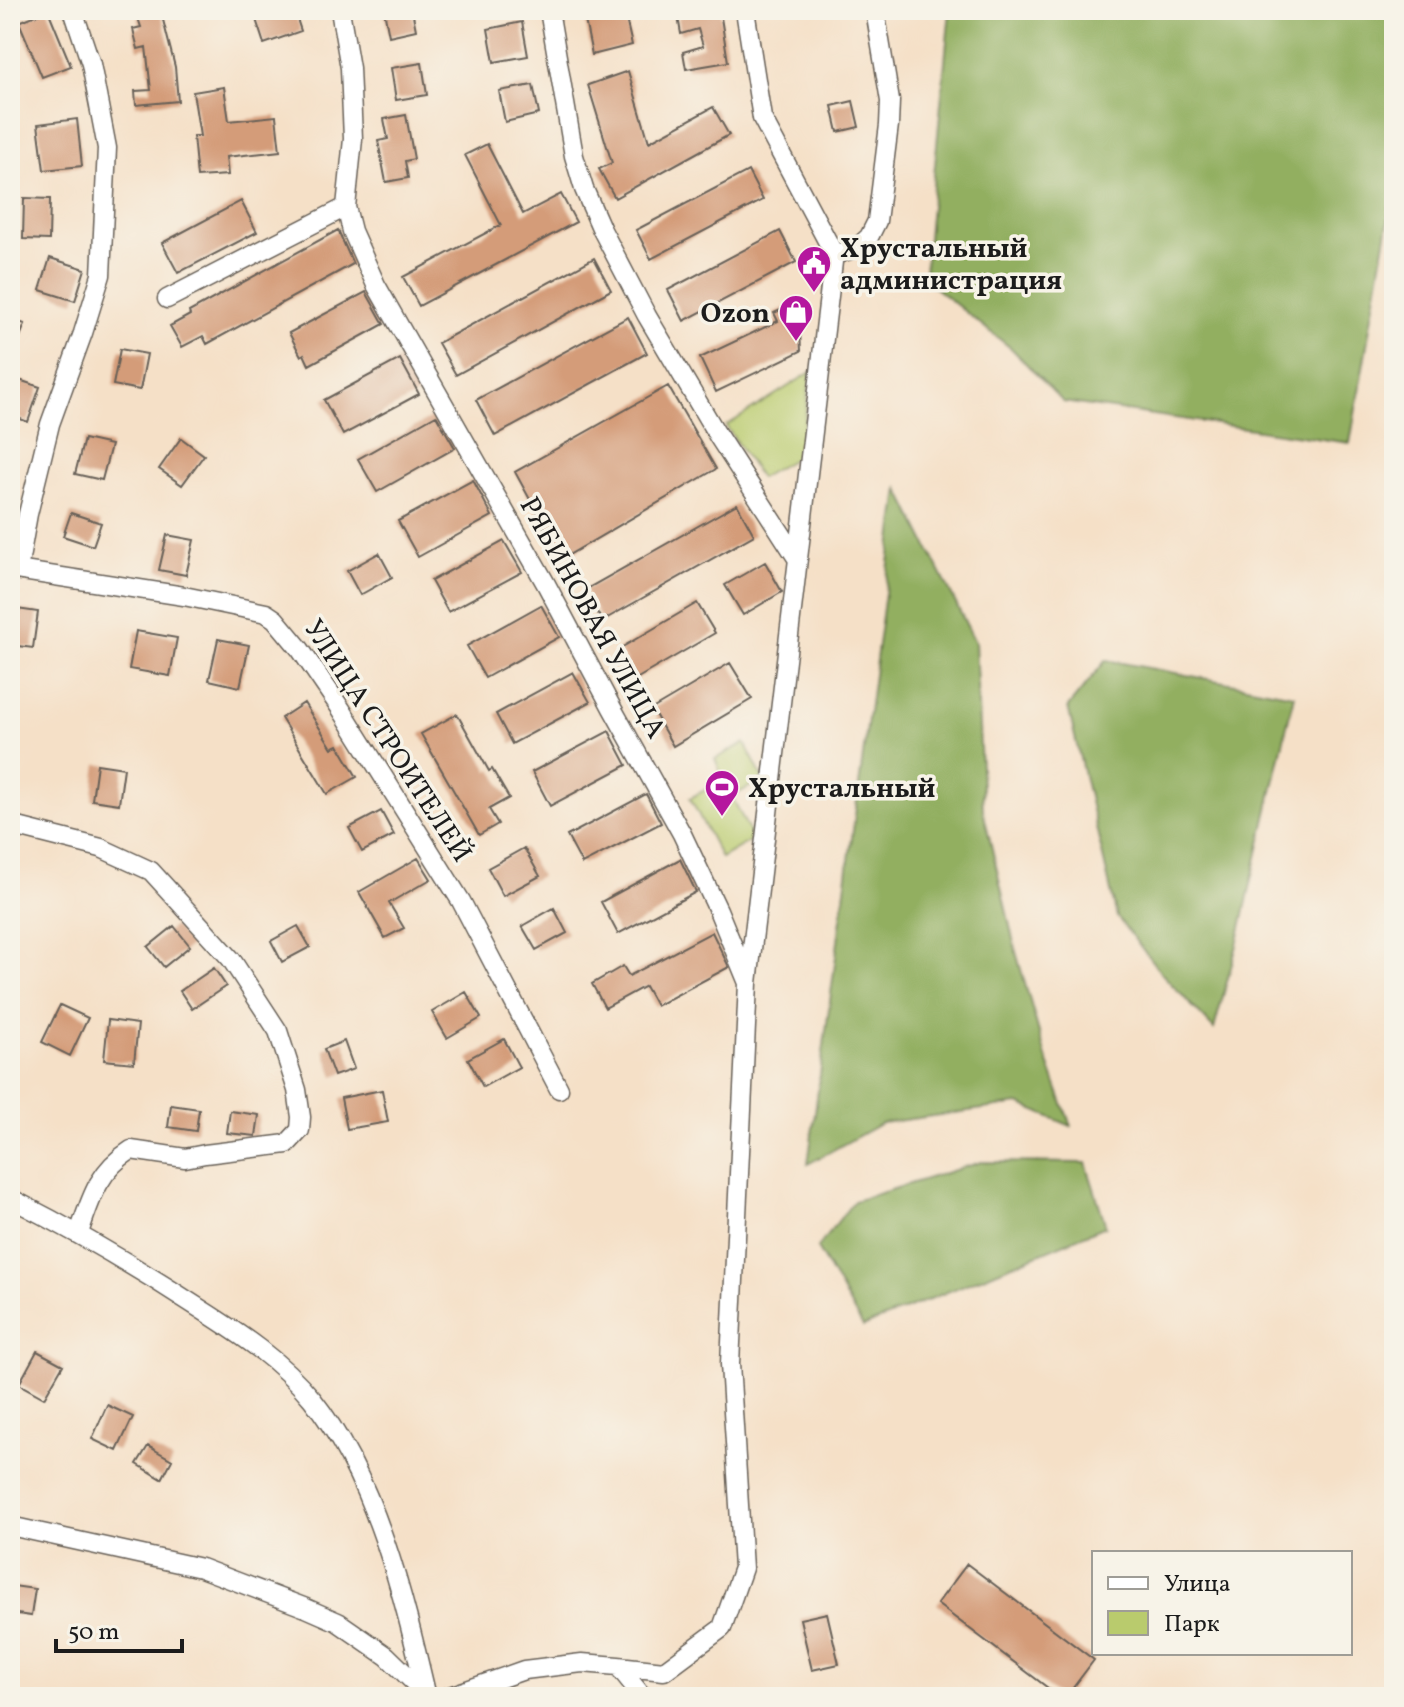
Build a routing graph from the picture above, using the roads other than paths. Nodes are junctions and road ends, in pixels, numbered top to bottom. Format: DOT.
graph roads {
  1 [pos="73,10"];
  2 [pos="340,10"];
  3 [pos="549,10"];
  4 [pos="745,10"];
  5 [pos="875,10"];
  6 [pos="346,207"];
  7 [pos="832,256"];
  8 [pos="167,299"];
  9 [pos="797,558"];
  10 [pos="14,570"];
  11 [pos="10,825"];
  12 [pos="748,983"];
  13 [pos="559,1089"];
  14 [pos="10,1198"];
  15 [pos="79,1233"];
  16 [pos="10,1526"];
  17 [pos="618,1666"];
  18 [pos="427,1696"];
  19 [pos="447,1697"];
  20 [pos="643,1697"];
  1 -- 10 [label="street"];
  2 -- 6 [label="street"];
  3 -- 9 [label="street"];
  4 -- 7 [label="street"];
  5 -- 7 [label="street"];
  6 -- 8 [label="street"];
  6 -- 12 [label="street, РЯБИНОВАЯ УЛИЦА"];
  7 -- 9 [label="street"];
  9 -- 12 [label="street"];
  10 -- 13 [label="street, УЛИЦА СТРОИТЕЛЕЙ"];
  11 -- 15 [label="street"];
  12 -- 17 [label="street"];
  14 -- 15 [label="street"];
  15 -- 18 [label="street"];
  16 -- 18 [label="street"];
  17 -- 19 [label="street"];
  17 -- 20 [label="street"];
}
